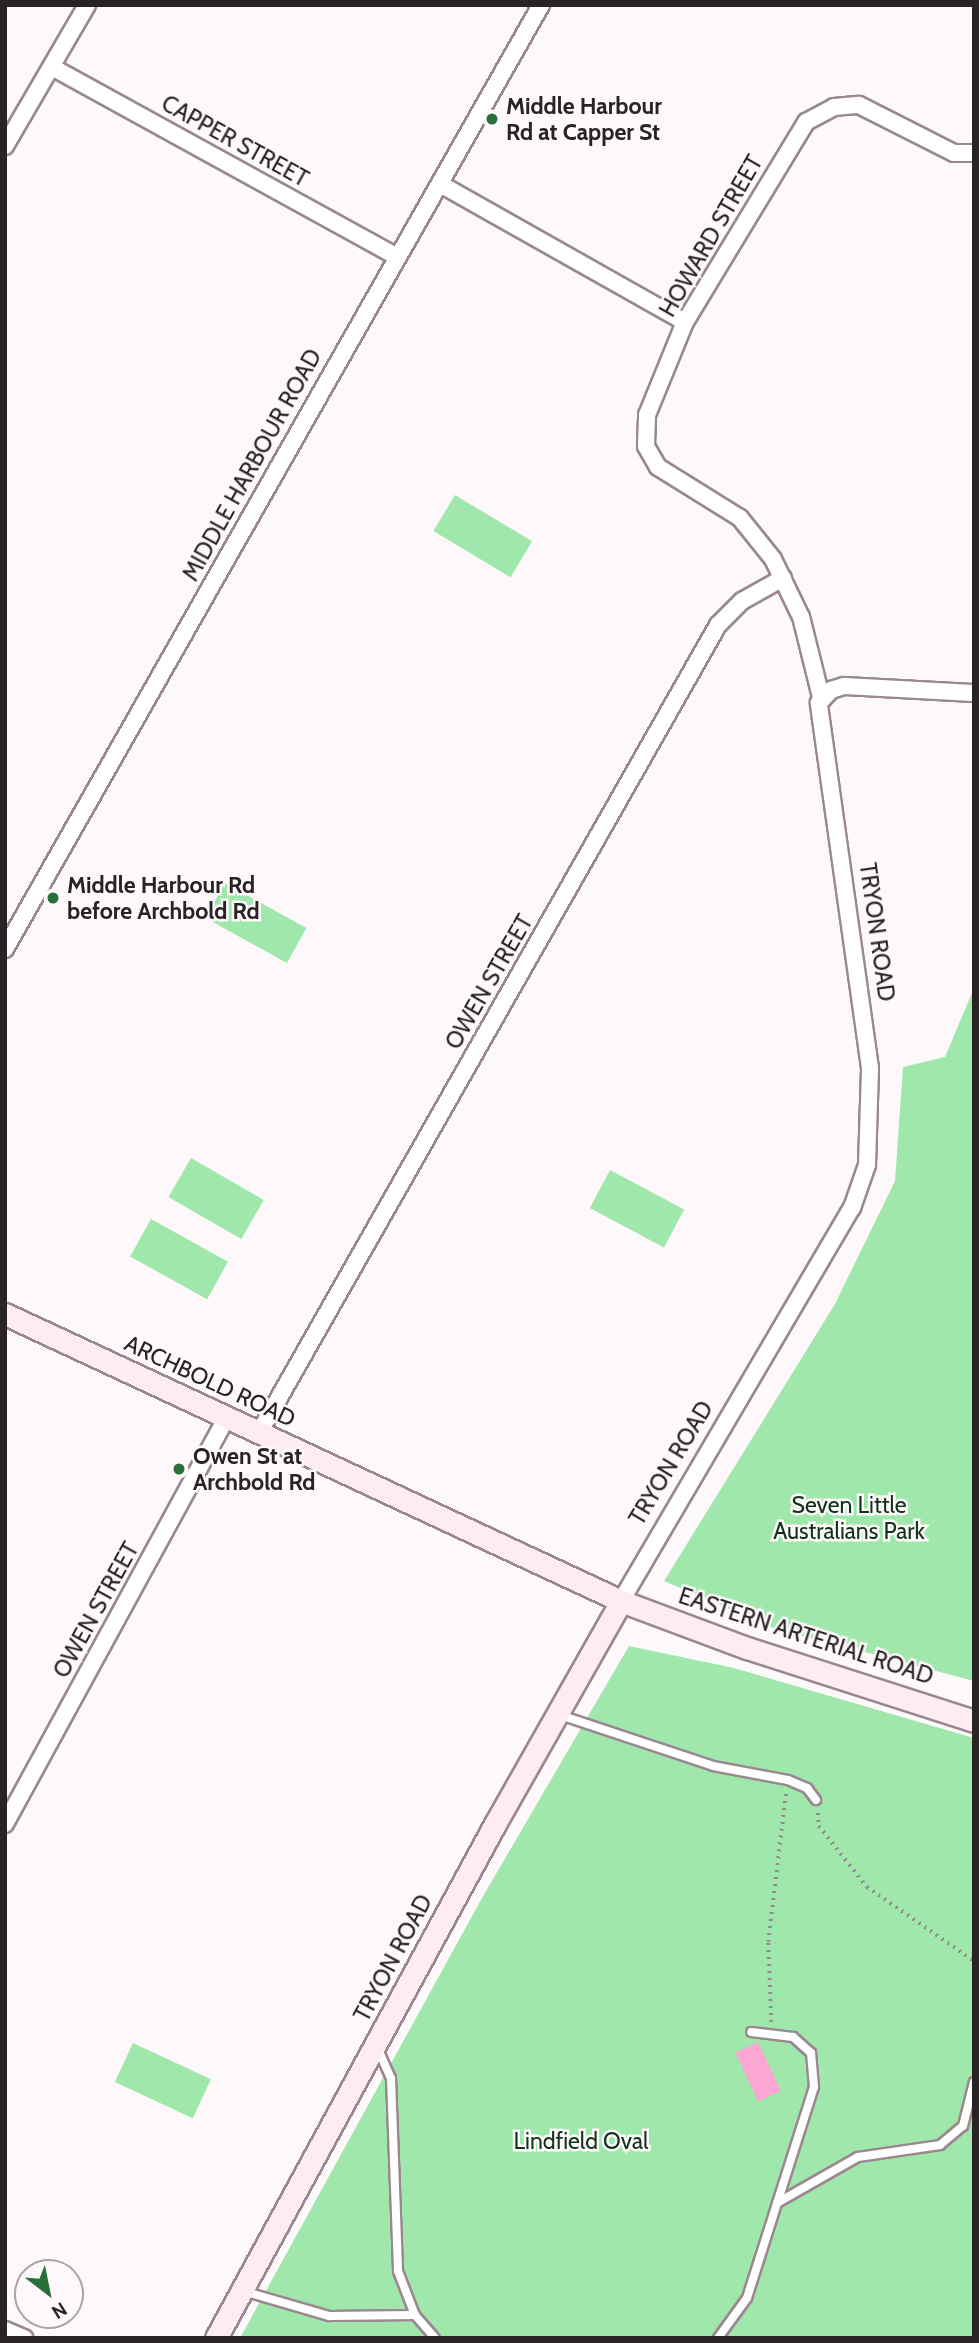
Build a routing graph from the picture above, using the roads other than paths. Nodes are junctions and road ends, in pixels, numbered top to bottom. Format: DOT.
graph roads {
  1 [pos="87,5"];
  2 [pos="541,5"];
  3 [pos="52,67"];
  4 [pos="5,146"];
  5 [pos="974,153"];
  6 [pos="440,184"];
  7 [pos="396,256"];
  8 [pos="685,322"];
  9 [pos="783,578"];
  10 [pos="974,693"];
  11 [pos="821,697"];
  12 [pos="5,949"];
  13 [pos="5,1314"];
  14 [pos="227,1417"];
  15 [pos="260,1433"];
  16 [pos="621,1601"];
  17 [pos="557,1714"];
  18 [pos="974,1721"];
  19 [pos="816,1800"];
  20 [pos="5,1824"];
  21 [pos="751,2032"];
  22 [pos="376,2045"];
  23 [pos="974,2082"];
  24 [pos="777,2203"];
  25 [pos="242,2291"];
  26 [pos="415,2315"];
  27 [pos="5,2330"];
  28 [pos="24,2338"];
  29 [pos="216,2338"];
  30 [pos="435,2338"];
  31 [pos="718,2338"];
  1 -- 3 [label="street"];
  2 -- 6 [label="street, MIDDLE HARBOUR ROAD"];
  3 -- 4 [label="street"];
  3 -- 7 [label="street, CAPPER STREET"];
  5 -- 8 [label="street, HOWARD STREET"];
  6 -- 7 [label="street, MIDDLE HARBOUR ROAD"];
  6 -- 8 [label="street"];
  7 -- 12 [label="street, MIDDLE HARBOUR ROAD"];
  8 -- 9 [label="street, HOWARD STREET"];
  9 -- 11 [label="street, HOWARD STREET"];
  9 -- 15 [label="street, OWEN STREET"];
  10 -- 11 [label="street"];
  11 -- 16 [label="street, TRYON ROAD"];
  13 -- 14 [label="main road, ARCHBOLD ROAD"];
  14 -- 15 [label="main road, ARCHBOLD ROAD"];
  14 -- 20 [label="street, OWEN STREET"];
  15 -- 16 [label="main road, ARCHBOLD ROAD"];
  16 -- 17 [label="main road, TRYON ROAD"];
  16 -- 18 [label="main road, EASTERN ARTERIAL ROAD"];
  17 -- 19 [label="lane"];
  17 -- 22 [label="main road, TRYON ROAD"];
  21 -- 24 [label="lane"];
  22 -- 25 [label="main road, TRYON ROAD"];
  22 -- 26 [label="lane"];
  23 -- 24 [label="lane"];
  24 -- 31 [label="lane"];
  25 -- 26 [label="lane"];
  25 -- 29 [label="main road, TRYON ROAD"];
  26 -- 30 [label="lane"];
  27 -- 28 [label="street"];
}
